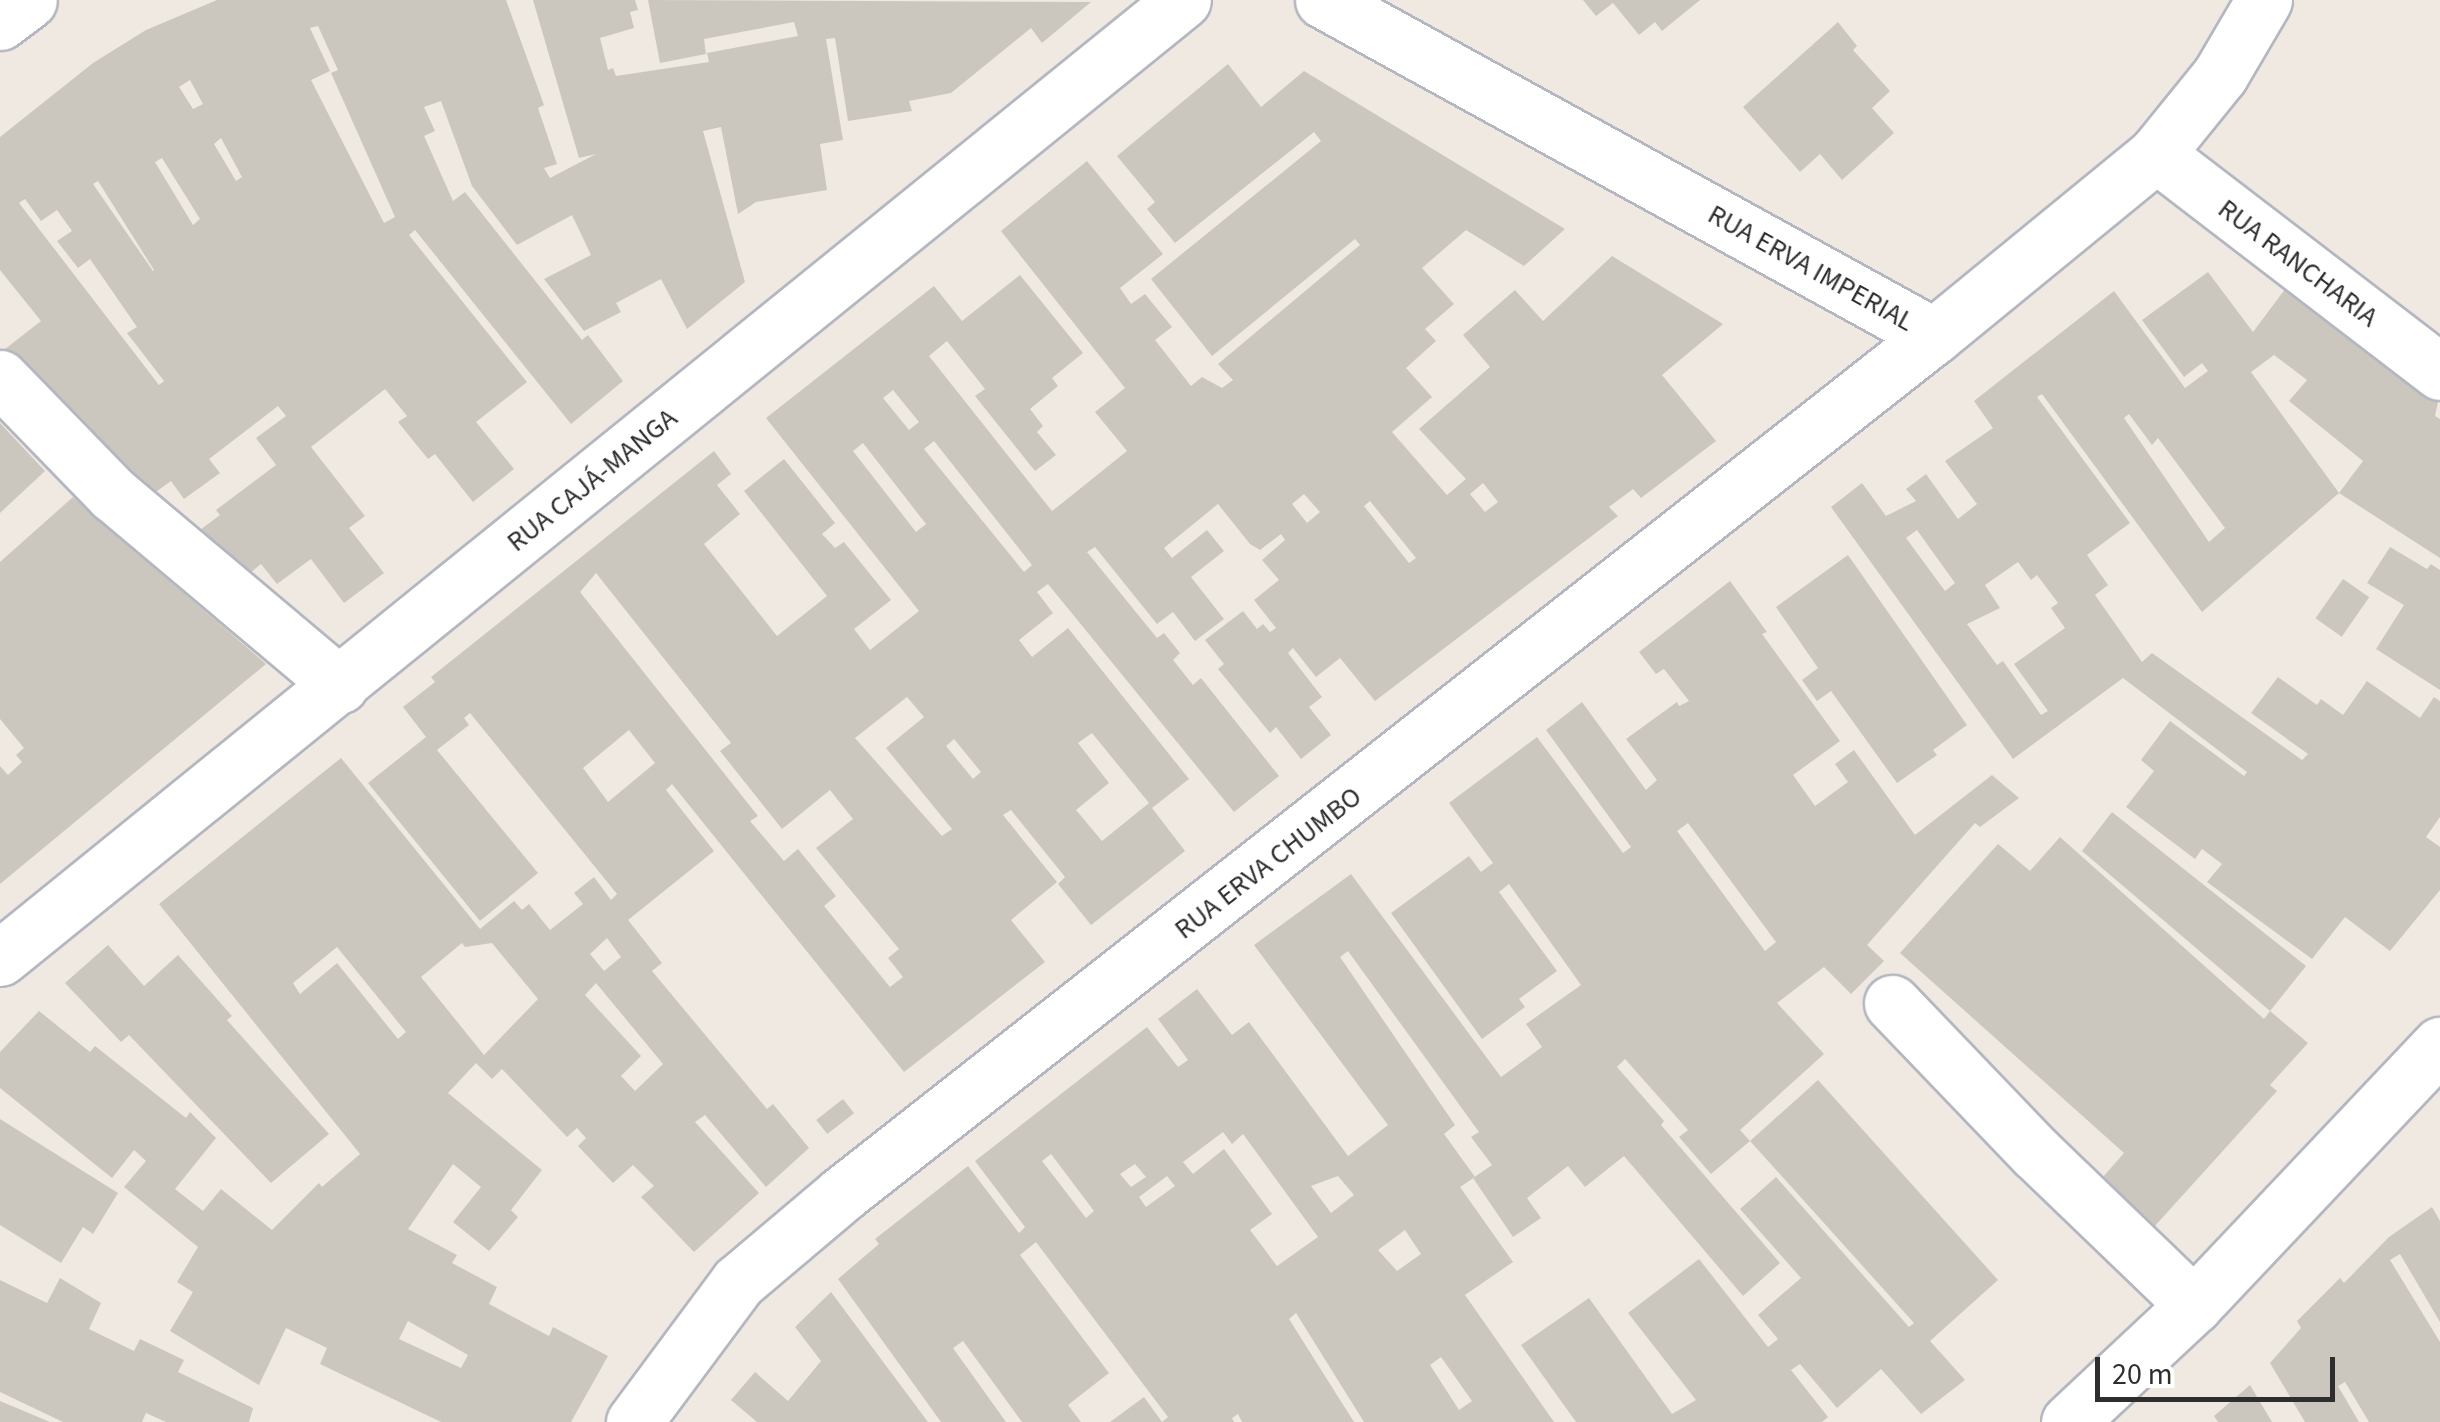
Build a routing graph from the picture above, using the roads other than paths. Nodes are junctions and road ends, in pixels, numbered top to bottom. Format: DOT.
graph roads {
  1 [pos="29,0"];
  2 [pos="1182,0"];
  3 [pos="1322,0"];
  4 [pos="2264,0"];
  5 [pos="0,22"];
  6 [pos="2156,154"];
  7 [pos="1934,336"];
  8 [pos="2440,372"];
  9 [pos="0,378"];
  10 [pos="340,685"];
  11 [pos="0,958"];
  12 [pos="1892,1003"];
  13 [pos="2440,1045"];
  14 [pos="2418,1091"];
  15 [pos="2194,1306"];
  16 [pos="634,1422"];
  17 [pos="2070,1422"];
  1 -- 5 [label="street"];
  2 -- 10 [label="street, RUA CAJÁ-MANGA"];
  3 -- 7 [label="street, RUA ERVA IMPERIAL"];
  4 -- 6 [label="street, RUA ERVA IMPERIAL"];
  6 -- 7 [label="street, RUA ERVA IMPERIAL"];
  6 -- 8 [label="street, RUA RANCHARIA"];
  7 -- 16 [label="street, RUA ERVA CHUMBO"];
  9 -- 10 [label="street"];
  10 -- 11 [label="street, RUA CAJÁ-MANGA"];
  12 -- 15 [label="street"];
  13 -- 14 [label="street"];
  14 -- 15 [label="street"];
  15 -- 17 [label="street"];
}
